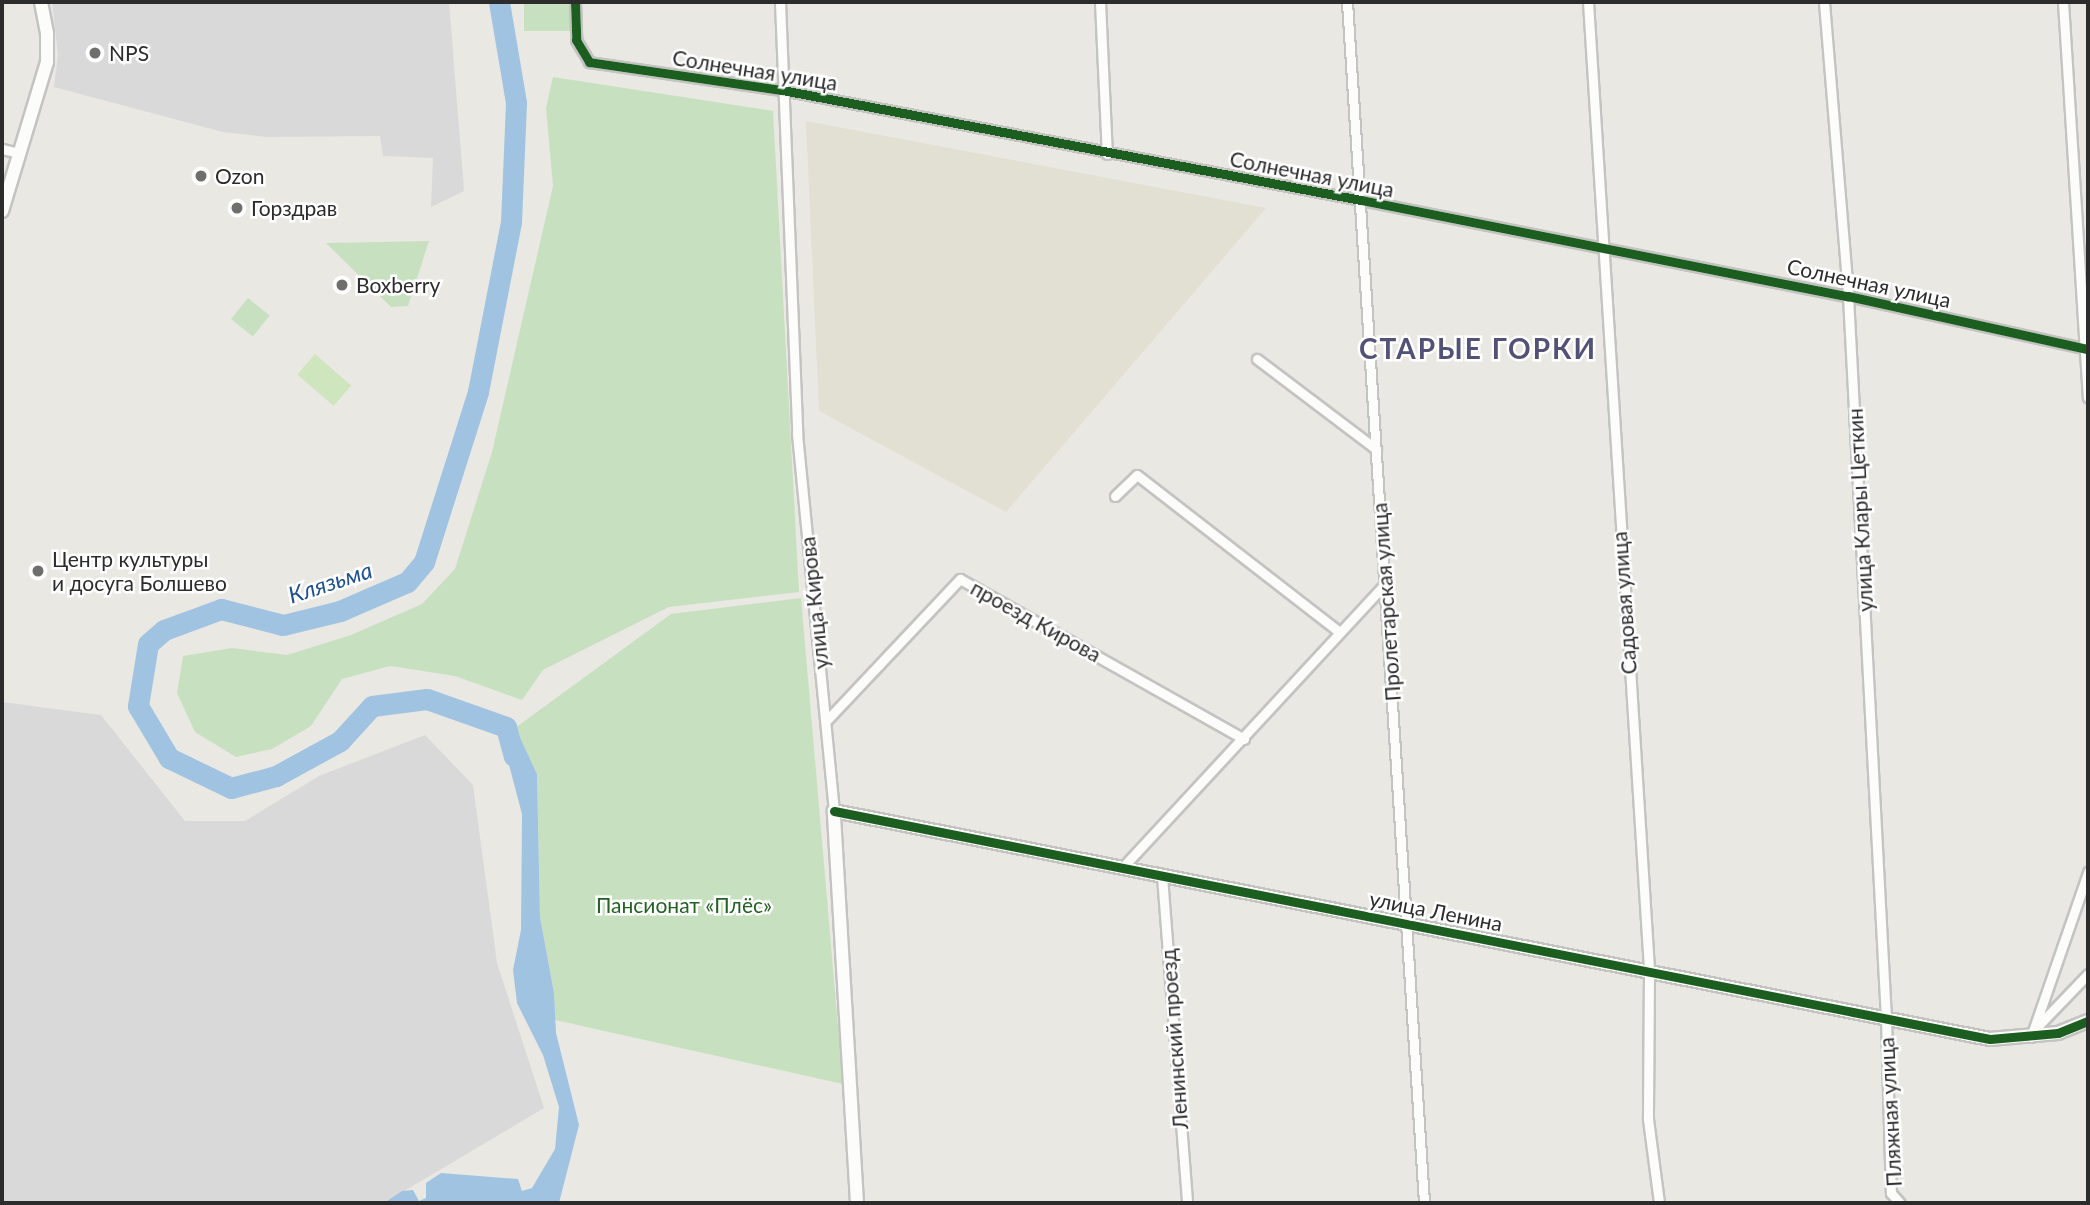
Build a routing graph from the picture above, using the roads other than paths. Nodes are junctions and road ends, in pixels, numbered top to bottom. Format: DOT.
graph roads {
  1 [pos="41,2"];
  2 [pos="575,2"];
  3 [pos="780,2"];
  4 [pos="1100,2"];
  5 [pos="1347,2"];
  6 [pos="1588,2"];
  7 [pos="1824,2"];
  8 [pos="2063,2"];
  9 [pos="782,90"];
  10 [pos="2,149"];
  11 [pos="19,153"];
  12 [pos="1107,153"];
  13 [pos="1361,200"];
  14 [pos="2,211"];
  15 [pos="1602,248"];
  16 [pos="1848,296"];
  17 [pos="2087,349"];
  18 [pos="1257,359"];
  19 [pos="2088,397"];
  20 [pos="1376,449"];
  21 [pos="1115,496"];
  22 [pos="1385,584"];
  23 [pos="1338,631"];
  24 [pos="827,720"];
  25 [pos="1244,738"];
  26 [pos="834,811"];
  27 [pos="1122,868"];
  28 [pos="2088,872"];
  29 [pos="1162,876"];
  30 [pos="1406,923"];
  31 [pos="1649,970"];
  32 [pos="2088,974"];
  33 [pos="1886,1019"];
  34 [pos="2088,1021"];
  35 [pos="2032,1033"];
  36 [pos="857,1203"];
  37 [pos="1187,1203"];
  38 [pos="1424,1203"];
  39 [pos="1659,1203"];
  40 [pos="1900,1203"];
  1 -- 11 [label="street"];
  2 -- 9 [label="street, Солнечная улица"];
  3 -- 9 [label="street, улица Кирова"];
  4 -- 12 [label="street"];
  5 -- 13 [label="street, Пролетарская улица"];
  6 -- 15 [label="street, Садовая улица"];
  7 -- 16 [label="street, улица Клары Цеткин"];
  8 -- 17 [label="street"];
  9 -- 12 [label="street, Солнечная улица"];
  9 -- 24 [label="street, улица Кирова"];
  10 -- 11 [label="street"];
  11 -- 14 [label="street"];
  12 -- 13 [label="street, Солнечная улица"];
  13 -- 15 [label="street, Солнечная улица"];
  13 -- 20 [label="street, Пролетарская улица"];
  15 -- 16 [label="street, Солнечная улица"];
  15 -- 31 [label="street, Садовая улица"];
  16 -- 17 [label="street, Солнечная улица"];
  16 -- 33 [label="street, улица Клары Цеткин"];
  17 -- 19 [label="street"];
  18 -- 20 [label="street"];
  20 -- 22 [label="street, Пролетарская улица"];
  21 -- 23 [label="street"];
  22 -- 23 [label="street"];
  22 -- 30 [label="street, Пролетарская улица"];
  23 -- 25 [label="street"];
  24 -- 25 [label="street, проезд Кирова"];
  24 -- 26 [label="street, улица Кирова"];
  25 -- 27 [label="street"];
  26 -- 27 [label="street, улица Ленина"];
  26 -- 36 [label="street, улица Кирова"];
  27 -- 29 [label="street, улица Ленина"];
  28 -- 35 [label="street"];
  29 -- 30 [label="street, улица Ленина"];
  29 -- 37 [label="street, Ленинский проезд"];
  30 -- 31 [label="street, улица Ленина"];
  30 -- 38 [label="street, Пролетарская улица"];
  31 -- 33 [label="street, улица Ленина"];
  31 -- 39 [label="street, Садовая улица"];
  32 -- 35 [label="street"];
  33 -- 35 [label="street, улица Ленина"];
  33 -- 40 [label="street, Пляжная улица"];
  34 -- 35 [label="street, улица Ленина"];
}
